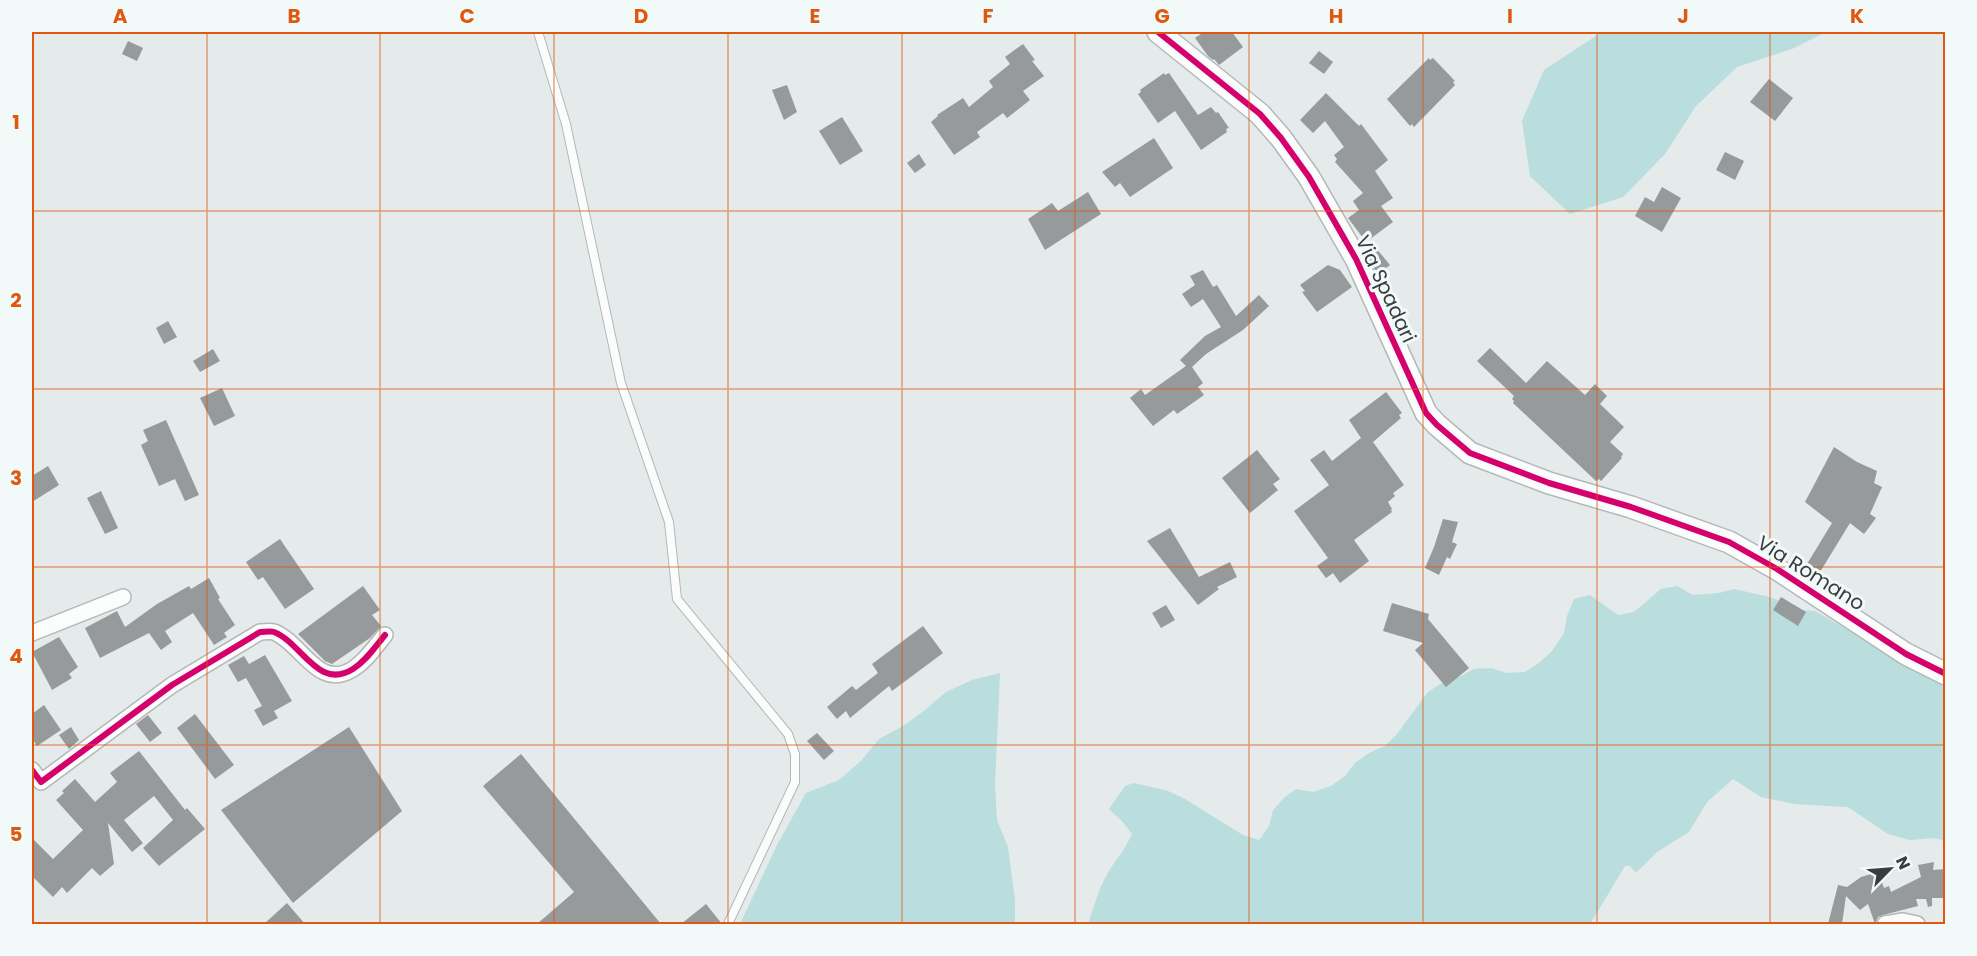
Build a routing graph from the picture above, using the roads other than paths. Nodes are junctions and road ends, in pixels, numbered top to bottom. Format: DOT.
graph roads {
  1 [pos="538,32"];
  2 [pos="1158,32"];
  3 [pos="1549,483"];
  4 [pos="123,597"];
  5 [pos="32,633"];
  6 [pos="385,635"];
  7 [pos="1946,674"];
  8 [pos="32,770"];
  9 [pos="729,924"];
  10 [pos="1885,924"];
  11 [pos="1917,924"];
  1 -- 9 [label="lane"];
  2 -- 3 [label="street, Via Spadari"];
  3 -- 7 [label="street, Via Romano"];
  4 -- 5 [label="street"];
  6 -- 8 [label="street"];
  10 -- 11 [label="street"];
}
